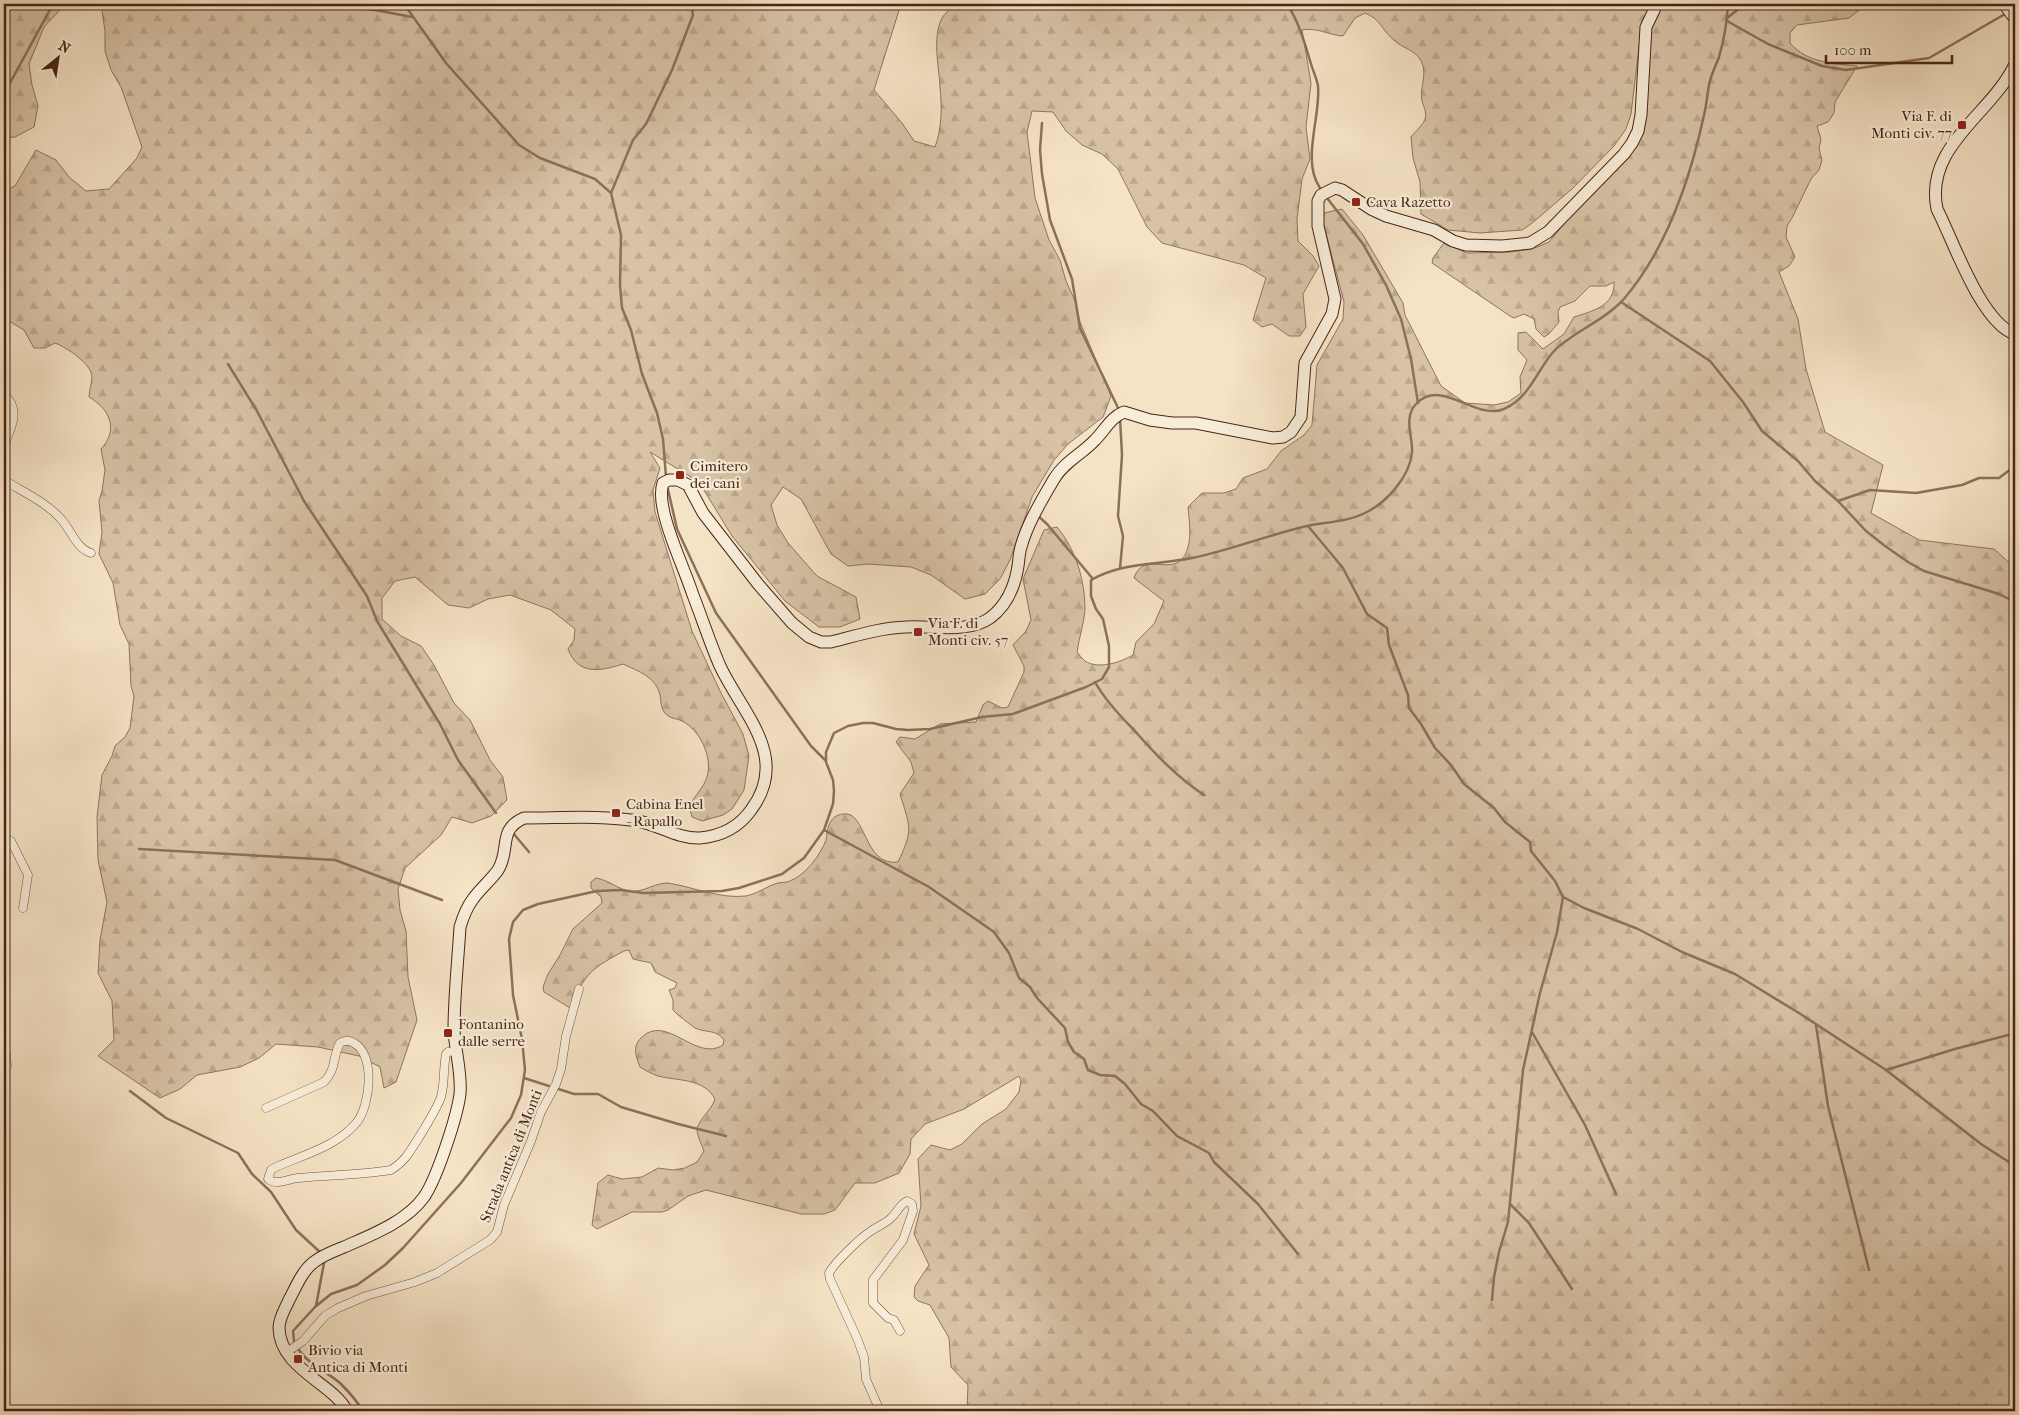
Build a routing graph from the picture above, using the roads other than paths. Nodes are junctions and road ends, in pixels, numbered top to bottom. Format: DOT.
graph roads {
  1 [pos="1656,4"];
  2 [pos="2004,4"];
  3 [pos="2015,19"];
  4 [pos="2015,64"];
  5 [pos="2015,334"];
  6 [pos="4,394"];
  7 [pos="4,445"];
  8 [pos="4,480"];
  9 [pos="91,553"];
  10 [pos="4,844"];
  11 [pos="23,908"];
  12 [pos="579,989"];
  13 [pos="4,1034"];
  14 [pos="457,1051"];
  15 [pos="4,1069"];
  16 [pos="266,1108"];
  17 [pos="900,1331"];
  18 [pos="289,1350"];
  19 [pos="347,1411"];
  20 [pos="880,1411"];
  1 -- 14 [label="street"];
  2 -- 3 [label="street"];
  4 -- 5 [label="street"];
  6 -- 7 [label="street"];
  8 -- 9 [label="street"];
  10 -- 11 [label="street"];
  12 -- 18 [label="street, Strada antica di Monti"];
  13 -- 15 [label="street"];
  14 -- 16 [label="street"];
  14 -- 18 [label="street"];
  17 -- 20 [label="street"];
  18 -- 19 [label="street"];
}
